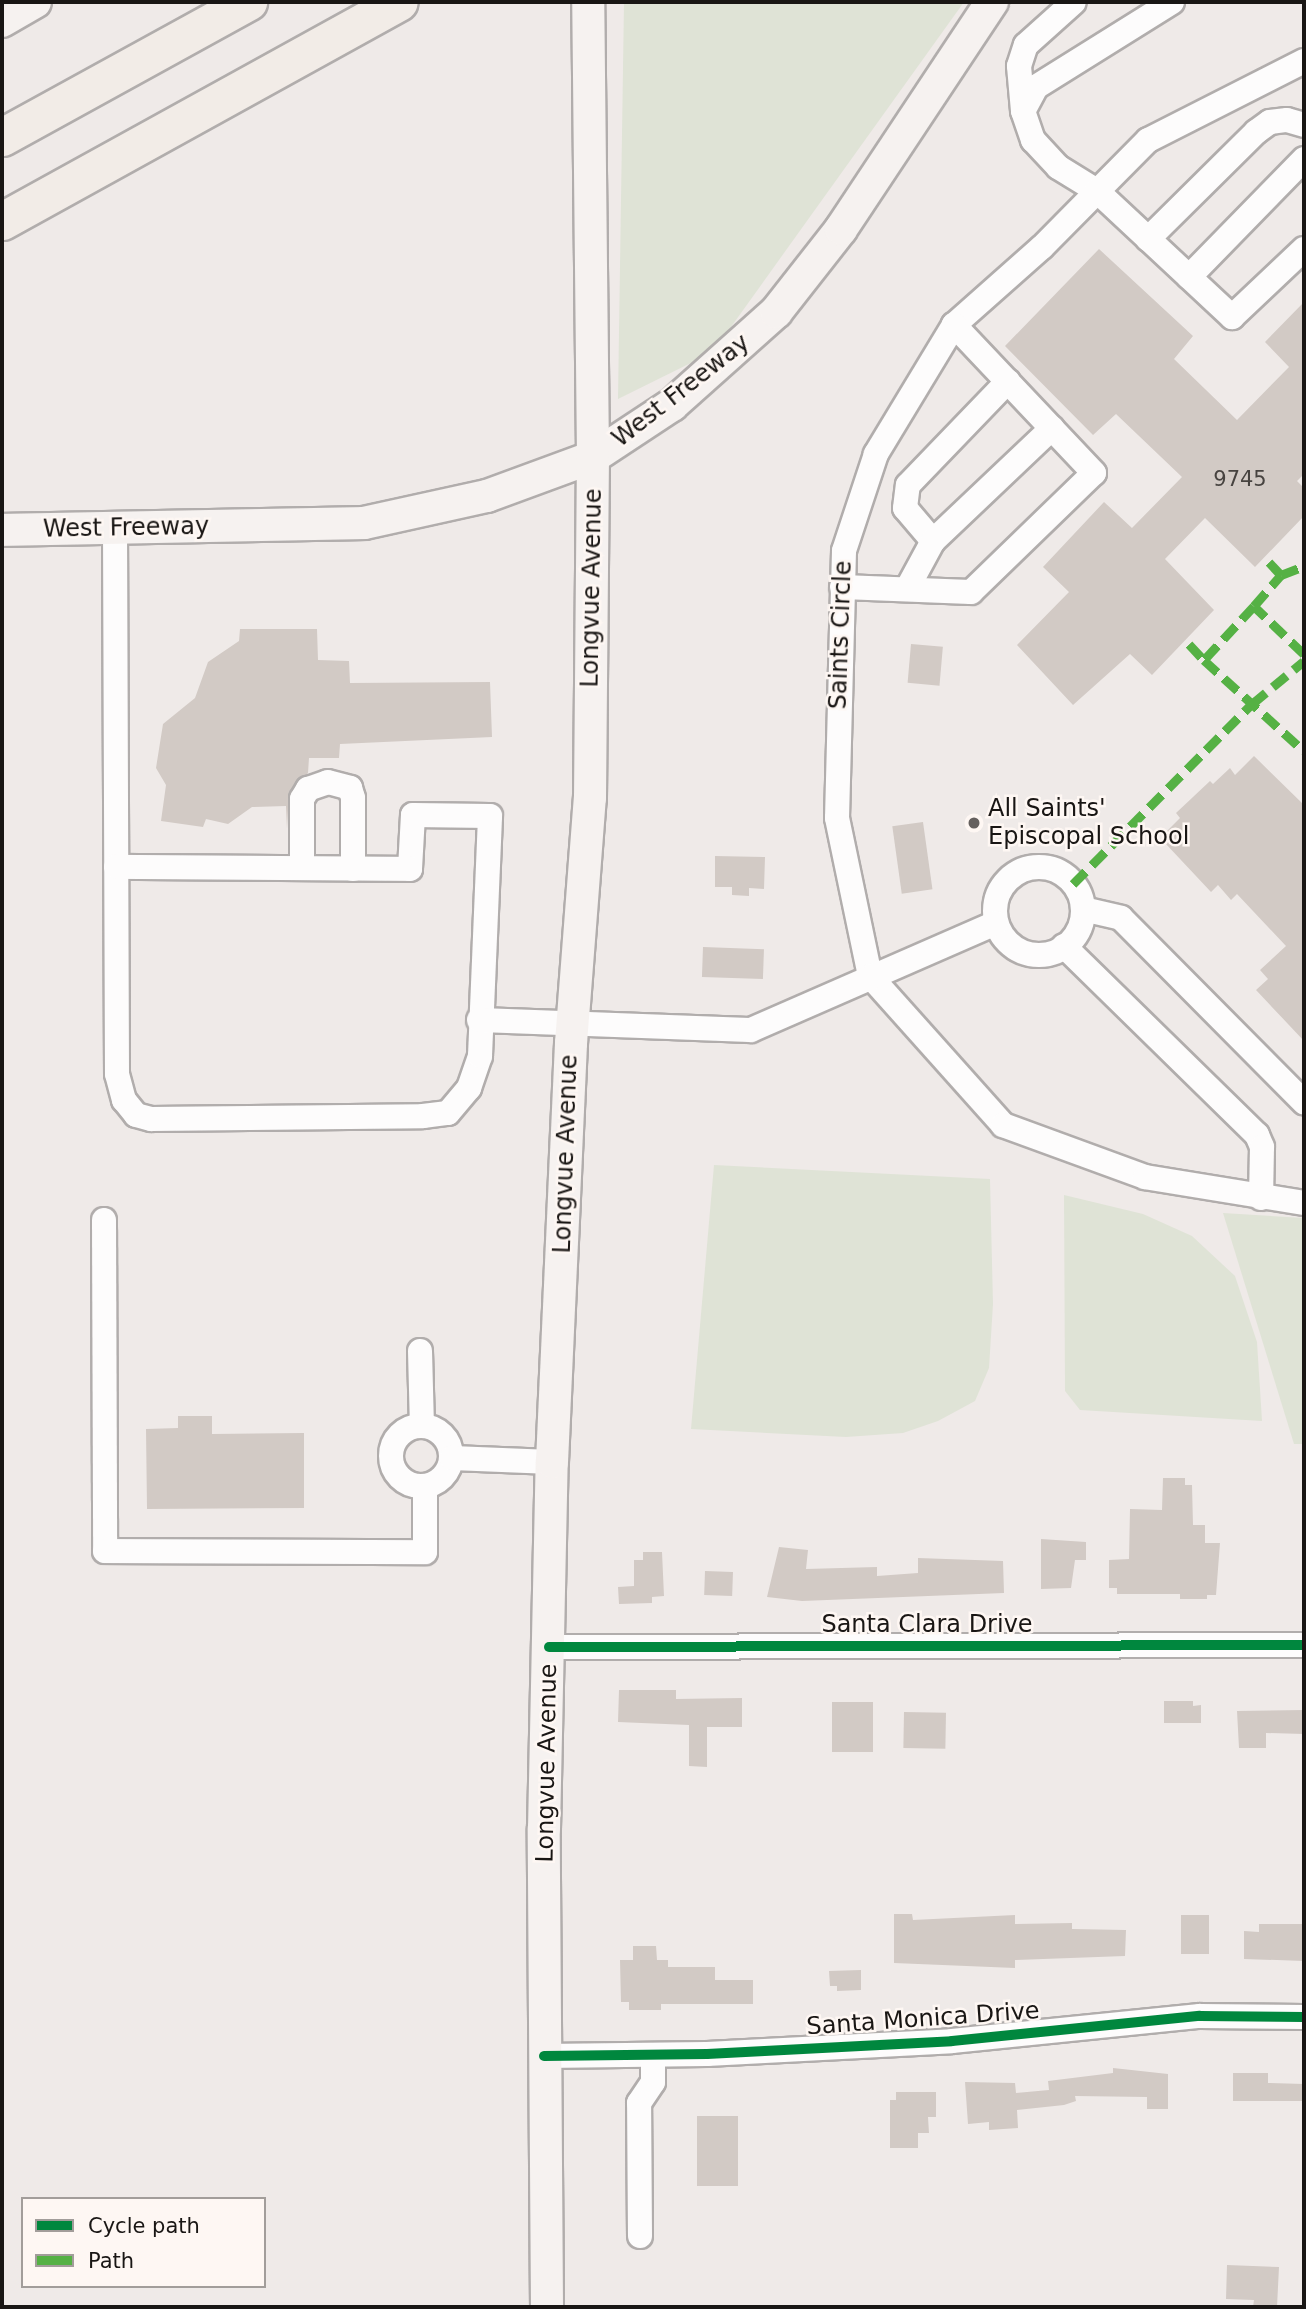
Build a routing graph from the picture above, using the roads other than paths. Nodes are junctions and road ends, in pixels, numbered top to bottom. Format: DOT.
graph roads {
  1 [pos="35,2"];
  2 [pos="248,2"];
  3 [pos="399,2"];
  4 [pos="992,2"];
  5 [pos="1074,2"];
  6 [pos="1172,2"];
  7 [pos="588,15"];
  8 [pos="2,21"];
  9 [pos="1304,61"];
  10 [pos="1025,105"];
  11 [pos="1304,125"];
  12 [pos="2,137"];
  13 [pos="1304,159"];
  14 [pos="1097,191"];
  15 [pos="2,221"];
  16 [pos="1149,239"];
  17 [pos="1304,249"];
  18 [pos="1189,277"];
  19 [pos="954,325"];
  20 [pos="1007,381"];
  21 [pos="1052,428"];
  22 [pos="593,457"];
  23 [pos="115,528"];
  24 [pos="2,530"];
  25 [pos="933,541"];
  26 [pos="842,587"];
  27 [pos="907,589"];
  28 [pos="116,867"];
  29 [pos="302,868"];
  30 [pos="353,869"];
  31 [pos="1083,909"];
  32 [pos="996,923"];
  33 [pos="1063,946"];
  34 [pos="870,976"];
  35 [pos="479,1020"];
  36 [pos="572,1023"];
  37 [pos="1304,1102"];
  38 [pos="1261,1198"];
  39 [pos="1304,1203"];
  40 [pos="104,1220"];
  41 [pos="419,1351"];
  42 [pos="422,1426"];
  43 [pos="452,1458"];
  44 [pos="552,1462"];
  45 [pos="425,1486"];
  46 [pos="1304,1645"];
  47 [pos="550,1647"];
  48 [pos="1304,2017"];
  49 [pos="653,2055"];
  50 [pos="544,2056"];
  51 [pos="640,2236"];
  52 [pos="547,2307"];
  1 -- 8 [label="main road"];
  2 -- 12 [label="highway"];
  3 -- 15 [label="highway"];
  4 -- 22 [label="main road, West Freeway"];
  5 -- 10 [label="street"];
  6 -- 10 [label="street"];
  7 -- 22 [label="main road, Longvue Avenue"];
  9 -- 14 [label="street, Saints Circle"];
  10 -- 14 [label="street"];
  11 -- 16 [label="street"];
  13 -- 18 [label="street"];
  14 -- 16 [label="street"];
  14 -- 19 [label="street, Saints Circle"];
  16 -- 18 [label="street"];
  17 -- 18 [label="street"];
  19 -- 20 [label="street"];
  19 -- 26 [label="street, Saints Circle"];
  20 -- 21 [label="street"];
  20 -- 25 [label="street"];
  21 -- 25 [label="street"];
  21 -- 27 [label="street"];
  22 -- 23 [label="main road, West Freeway"];
  22 -- 36 [label="main road, Longvue Avenue"];
  23 -- 24 [label="main road, West Freeway"];
  23 -- 28 [label="street"];
  25 -- 27 [label="street"];
  26 -- 27 [label="street"];
  26 -- 34 [label="street, Saints Circle"];
  28 -- 29 [label="street"];
  28 -- 35 [label="street"];
  29 -- 30 [label="street"];
  29 -- 30 [label="street"];
  30 -- 35 [label="street"];
  31 -- 32 [label="street"];
  31 -- 33 [label="street"];
  31 -- 37 [label="street"];
  32 -- 33 [label="street"];
  32 -- 34 [label="street"];
  33 -- 38 [label="street"];
  34 -- 36 [label="street"];
  34 -- 38 [label="street"];
  35 -- 36 [label="street"];
  36 -- 44 [label="main road, Longvue Avenue"];
  38 -- 39 [label="street"];
  40 -- 45 [label="street"];
  41 -- 42 [label="street"];
  42 -- 43 [label="street"];
  42 -- 45 [label="street"];
  43 -- 44 [label="street"];
  43 -- 45 [label="street"];
  44 -- 47 [label="main road, Longvue Avenue"];
  46 -- 47 [label="street, Santa Clara Drive"];
  47 -- 50 [label="main road, Longvue Avenue"];
  48 -- 49 [label="street, Santa Monica Drive"];
  49 -- 50 [label="street, Santa Monica Drive"];
  49 -- 51 [label="street"];
  50 -- 52 [label="main road, Longvue Avenue"];
}
